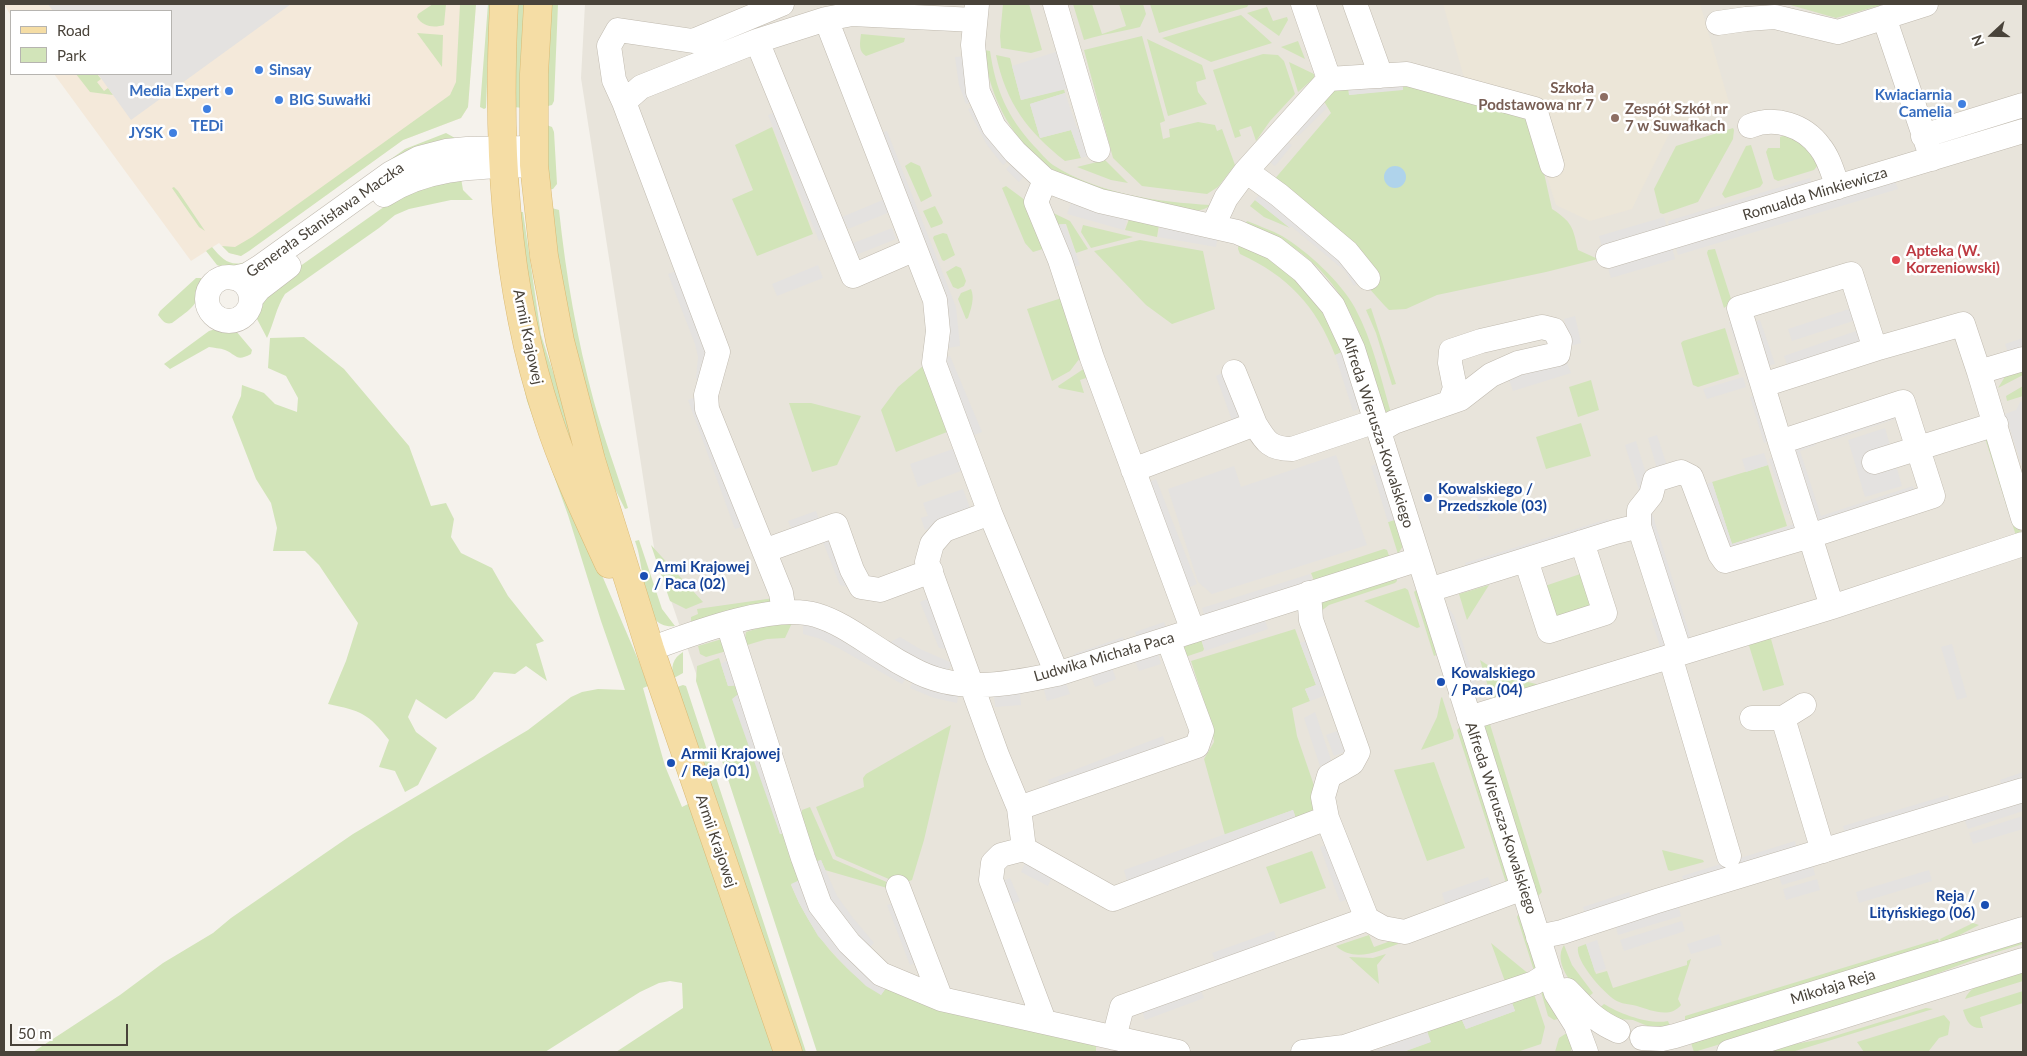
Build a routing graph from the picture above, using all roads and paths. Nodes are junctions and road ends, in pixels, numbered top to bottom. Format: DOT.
graph roads {
  1 [pos="504,4"];
  2 [pos="538,4"];
  3 [pos="782,4"];
  4 [pos="1055,4"];
  5 [pos="1303,4"];
  6 [pos="1355,4"];
  7 [pos="1926,4"];
  8 [pos="848,9"];
  9 [pos="898,9"];
  10 [pos="976,12"];
  11 [pos="1884,17"];
  12 [pos="826,19"];
  13 [pos="1718,23"];
  14 [pos="757,40"];
  15 [pos="1380,76"];
  16 [pos="1328,80"];
  17 [pos="624,102"];
  18 [pos="2023,105"];
  19 [pos="1750,126"];
  20 [pos="2023,131"];
  21 [pos="1923,136"];
  22 [pos="1098,150"];
  23 [pos="534,156"];
  24 [pos="504,157"];
  25 [pos="1932,159"];
  26 [pos="1552,165"];
  27 [pos="1246,171"];
  28 [pos="1045,180"];
  29 [pos="1838,187"];
  30 [pos="1213,226"];
  31 [pos="915,249"];
  32 [pos="1608,256"];
  33 [pos="233,278"];
  34 [pos="1368,278"];
  35 [pos="251,299"];
  36 [pos="1875,349"];
  37 [pos="2023,359"];
  38 [pos="1234,372"];
  39 [pos="1979,372"];
  40 [pos="1763,385"];
  41 [pos="1450,402"];
  42 [pos="1255,424"];
  43 [pos="1996,424"];
  44 [pos="1377,426"];
  45 [pos="1780,442"];
  46 [pos="1918,448"];
  47 [pos="1874,462"];
  48 [pos="1133,470"];
  49 [pos="990,513"];
  50 [pos="2023,518"];
  51 [pos="1639,526"];
  52 [pos="1810,536"];
  53 [pos="1582,542"];
  54 [pos="2023,544"];
  55 [pos="764,551"];
  56 [pos="1419,559"];
  57 [pos="1526,560"];
  58 [pos="931,571"];
  59 [pos="1428,590"];
  60 [pos="1309,593"];
  61 [pos="1832,607"];
  62 [pos="784,612"];
  63 [pos="728,624"];
  64 [pos="1193,631"];
  65 [pos="1168,639"];
  66 [pos="650,649"];
  67 [pos="1675,655"];
  68 [pos="1057,674"];
  69 [pos="973,686"];
  70 [pos="1804,705"];
  71 [pos="1469,718"];
  72 [pos="1752,718"];
  73 [pos="1783,718"];
  74 [pos="2023,790"];
  75 [pos="1019,808"];
  76 [pos="1327,818"];
  77 [pos="1024,849"];
  78 [pos="1823,851"];
  79 [pos="1729,856"];
  80 [pos="898,887"];
  81 [pos="1523,888"];
  82 [pos="1367,919"];
  83 [pos="2023,929"];
  84 [pos="1538,937"];
  85 [pos="2023,960"];
  86 [pos="1550,973"];
  87 [pos="941,999"];
  88 [pos="1044,1021"];
  89 [pos="1618,1031"];
  90 [pos="1114,1038"];
  91 [pos="1649,1045"];
  92 [pos="784,1046"];
  93 [pos="1737,1051"];
  94 [pos="1178,1052"];
  95 [pos="1303,1052"];
  96 [pos="1586,1052"];
  1 -- 24 [label="main road, Armii Krajowej"];
  2 -- 23 [label="main road, Armii Krajowej"];
  3 -- 17 [label="street"];
  4 -- 22 [label="street"];
  5 -- 16 [label="street"];
  6 -- 15 [label="street"];
  7 -- 11 [label="street"];
  8 -- 9 [label="street"];
  8 -- 12 [label="street"];
  9 -- 10 [label="street"];
  10 -- 28 [label="street, Alfreda Wierusza-Kowalskiego"];
  11 -- 13 [label="street"];
  11 -- 21 [label="street"];
  12 -- 14 [label="street"];
  12 -- 31 [label="street"];
  14 -- 17 [label="street"];
  14 -- 31 [label="street"];
  15 -- 16 [label="street"];
  15 -- 26 [label="street"];
  16 -- 27 [label="street"];
  17 -- 55 [label="street"];
  18 -- 21 [label="street"];
  19 -- 29 [label="street"];
  20 -- 25 [label="street, Romualda Minkiewicza"];
  21 -- 25 [label="street"];
  23 -- 24 [label="street, Generała Stanisława Maczka"];
  23 -- 66 [label="main road, Armii Krajowej"];
  24 -- 33 [label="street, Generała Stanisława Maczka"];
  24 -- 35 [label="street, Generała Stanisława Maczka"];
  24 -- 66 [label="main road, Armii Krajowej"];
  25 -- 29 [label="street, Romualda Minkiewicza"];
  27 -- 30 [label="street"];
  27 -- 34 [label="street"];
  28 -- 30 [label="street, Alfreda Wierusza-Kowalskiego"];
  28 -- 48 [label="street"];
  29 -- 32 [label="street, Romualda Minkiewicza"];
  30 -- 44 [label="street, Alfreda Wierusza-Kowalskiego"];
  31 -- 49 [label="street"];
  33 -- 35 [label="street"];
  33 -- 35 [label="street"];
  36 -- 39 [label="street"];
  36 -- 40 [label="street"];
  36 -- 40 [label="street"];
  37 -- 39 [label="street"];
  38 -- 42 [label="street"];
  39 -- 43 [label="street"];
  40 -- 45 [label="street"];
  41 -- 41 [label="street"];
  41 -- 44 [label="street"];
  42 -- 44 [label="street"];
  42 -- 48 [label="street"];
  43 -- 46 [label="street"];
  43 -- 50 [label="street"];
  44 -- 56 [label="street, Alfreda Wierusza-Kowalskiego"];
  45 -- 46 [label="street"];
  45 -- 52 [label="street"];
  46 -- 47 [label="street"];
  46 -- 52 [label="street"];
  48 -- 64 [label="street"];
  49 -- 58 [label="street"];
  49 -- 68 [label="street"];
  51 -- 52 [label="street"];
  51 -- 53 [label="street"];
  51 -- 67 [label="street"];
  52 -- 61 [label="street"];
  53 -- 57 [label="street"];
  53 -- 57 [label="street"];
  54 -- 61 [label="street"];
  55 -- 58 [label="street"];
  55 -- 62 [label="street"];
  56 -- 59 [label="street, Alfreda Wierusza-Kowalskiego"];
  56 -- 60 [label="street, Ludwika Michała Paca"];
  57 -- 59 [label="street"];
  58 -- 69 [label="street"];
  59 -- 71 [label="street, Alfreda Wierusza-Kowalskiego"];
  60 -- 64 [label="street, Ludwika Michała Paca"];
  60 -- 76 [label="street"];
  61 -- 67 [label="street"];
  62 -- 63 [label="street, Ludwika Michała Paca"];
  62 -- 69 [label="street, Ludwika Michała Paca"];
  63 -- 66 [label="street, Ludwika Michała Paca"];
  63 -- 87 [label="street"];
  64 -- 65 [label="street, Ludwika Michała Paca"];
  65 -- 68 [label="street, Ludwika Michała Paca"];
  65 -- 75 [label="street"];
  66 -- 92 [label="main road, Armii Krajowej"];
  67 -- 71 [label="street"];
  67 -- 79 [label="street"];
  68 -- 69 [label="street, Ludwika Michała Paca"];
  69 -- 75 [label="street"];
  70 -- 73 [label="street"];
  71 -- 81 [label="street, Alfreda Wierusza-Kowalskiego"];
  72 -- 73 [label="street"];
  73 -- 78 [label="street"];
  74 -- 78 [label="street"];
  75 -- 77 [label="street"];
  76 -- 77 [label="street"];
  76 -- 82 [label="street"];
  77 -- 88 [label="street"];
  78 -- 84 [label="street"];
  80 -- 87 [label="street"];
  81 -- 82 [label="street"];
  81 -- 84 [label="street, Alfreda Wierusza-Kowalskiego"];
  82 -- 90 [label="street"];
  83 -- 91 [label="street, Mikołaja Reja"];
  84 -- 86 [label="street, Alfreda Wierusza-Kowalskiego"];
  85 -- 93 [label="street, Mikołaja Reja"];
  86 -- 89 [label="street, Alfreda Wierusza-Kowalskiego"];
  86 -- 95 [label="street"];
  86 -- 96 [label="street, Alfreda Wierusza-Kowalskiego"];
  87 -- 88 [label="street"];
  88 -- 90 [label="street"];
  89 -- 91 [label="street, Mikołaja Reja"];
  89 -- 96 [label="street"];
  90 -- 94 [label="street"];
}
